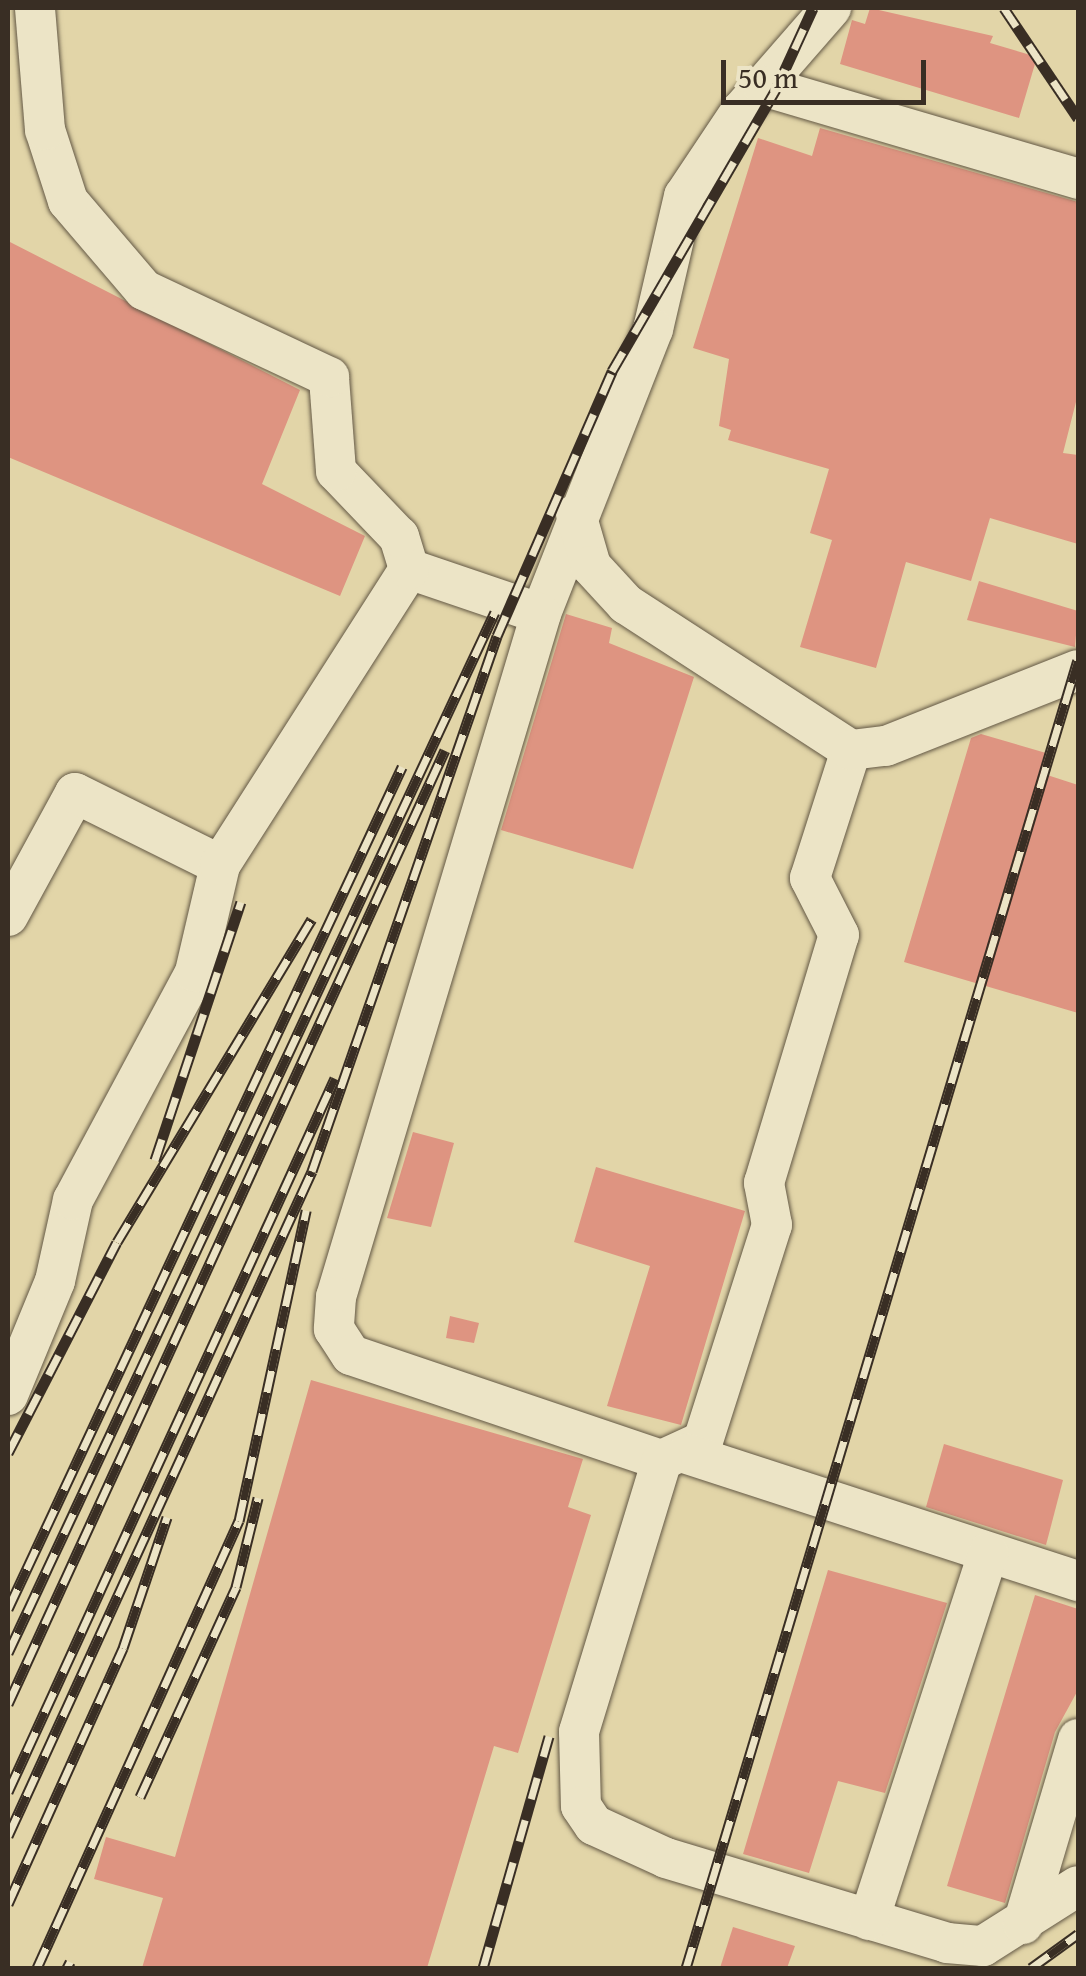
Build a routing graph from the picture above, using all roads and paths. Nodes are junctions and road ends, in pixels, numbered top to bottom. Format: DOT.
graph roads {
  1 [pos="36,8"];
  2 [pos="832,8"];
  3 [pos="763,86"];
  4 [pos="1078,179"];
  5 [pos="576,514"];
  6 [pos="409,568"];
  7 [pos="541,614"];
  8 [pos="1078,670"];
  9 [pos="851,750"];
  10 [pos="220,865"];
  11 [pos="8,916"];
  12 [pos="8,1395"];
  13 [pos="675,1457"];
  14 [pos="988,1553"];
  15 [pos="1078,1581"];
  16 [pos="1078,1739"];
  17 [pos="1078,1886"];
  18 [pos="869,1920"];
  19 [pos="1024,1924"];
  1 -- 6 [label="lane"];
  2 -- 3 [label="lane"];
  3 -- 4 [label="lane"];
  3 -- 5 [label="lane"];
  5 -- 7 [label="lane"];
  5 -- 9 [label="lane"];
  6 -- 7 [label="lane"];
  6 -- 10 [label="lane"];
  7 -- 13 [label="lane"];
  8 -- 9 [label="lane"];
  9 -- 13 [label="lane"];
  10 -- 11 [label="lane"];
  10 -- 12 [label="lane"];
  13 -- 14 [label="lane"];
  13 -- 18 [label="lane"];
  14 -- 15 [label="lane"];
  14 -- 18 [label="lane"];
  16 -- 19 [label="lane"];
  17 -- 19 [label="lane"];
  18 -- 19 [label="lane"];
}
